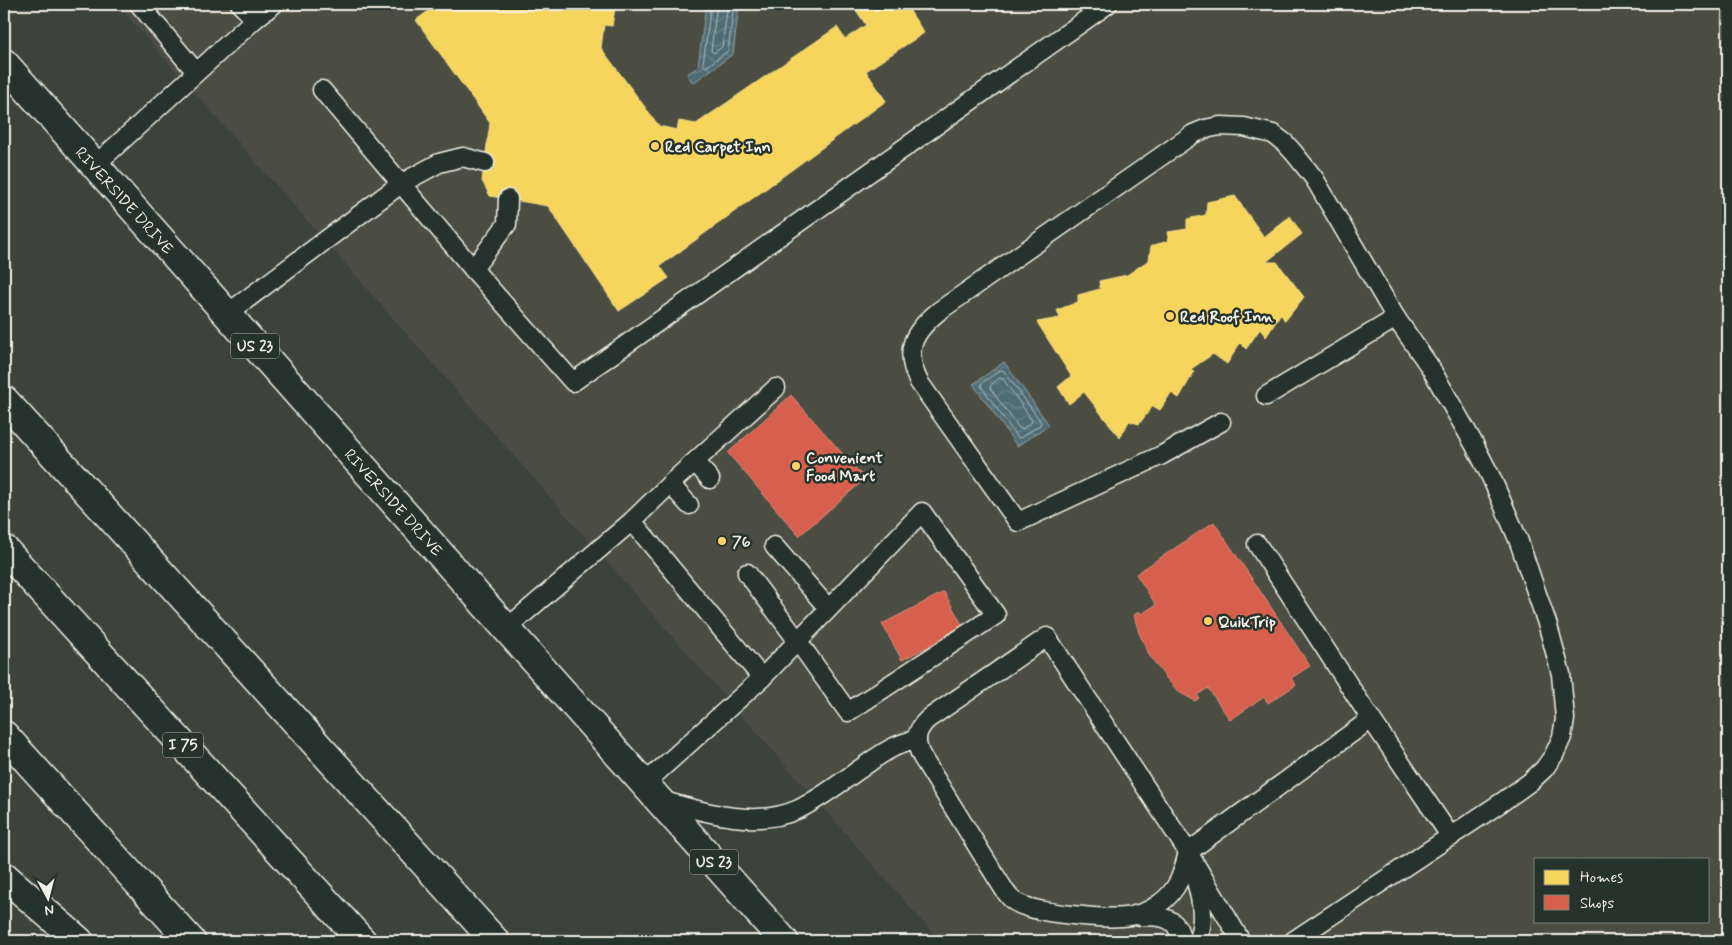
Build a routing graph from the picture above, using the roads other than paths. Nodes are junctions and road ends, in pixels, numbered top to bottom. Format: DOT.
graph roads {
  1 [pos="139,4"];
  2 [pos="240,4"];
  3 [pos="274,4"];
  4 [pos="1108,4"];
  5 [pos="255,19"];
  6 [pos="4,63"];
  7 [pos="196,72"];
  8 [pos="322,90"];
  9 [pos="484,163"];
  10 [pos="94,166"];
  11 [pos="402,183"];
  12 [pos="508,199"];
  13 [pos="473,269"];
  14 [pos="227,314"];
  15 [pos="1396,318"];
  16 [pos="776,388"];
  17 [pos="1266,396"];
  18 [pos="4,400"];
  19 [pos="1221,422"];
  20 [pos="695,462"];
  21 [pos="710,479"];
  22 [pos="670,484"];
  23 [pos="689,505"];
  24 [pos="632,521"];
  25 [pos="1257,544"];
  26 [pos="774,546"];
  27 [pos="4,549"];
  28 [pos="747,573"];
  29 [pos="828,608"];
  30 [pos="506,629"];
  31 [pos="797,640"];
  32 [pos="762,678"];
  33 [pos="1371,719"];
  34 [pos="4,735"];
  35 [pos="917,740"];
  36 [pos="651,791"];
  37 [pos="1451,837"];
  38 [pos="1188,852"];
  39 [pos="4,876"];
  40 [pos="1132,916"];
  41 [pos="79,941"];
  42 [pos="191,941"];
  43 [pos="362,941"];
  44 [pos="495,941"];
  45 [pos="784,941"];
  46 [pos="1181,941"];
  47 [pos="1197,941"];
  48 [pos="1241,941"];
  49 [pos="1293,941"];
  1 -- 7 [label="lane"];
  2 -- 5 [label="lane"];
  3 -- 5 [label="lane"];
  4 -- 13 [label="lane"];
  5 -- 7 [label="lane"];
  6 -- 10 [label="main road, RIVERSIDE DRIVE / US 23"];
  7 -- 10 [label="lane"];
  8 -- 11 [label="lane"];
  9 -- 11 [label="lane"];
  10 -- 14 [label="main road, RIVERSIDE DRIVE / US 23"];
  11 -- 13 [label="lane"];
  11 -- 14 [label="lane"];
  12 -- 13 [label="lane"];
  14 -- 30 [label="main road, RIVERSIDE DRIVE / US 23"];
  15 -- 17 [label="lane"];
  15 -- 19 [label="lane"];
  15 -- 37 [label="lane"];
  16 -- 20 [label="lane"];
  18 -- 44 [label="main road"];
  20 -- 21 [label="lane"];
  20 -- 22 [label="lane"];
  22 -- 23 [label="lane"];
  22 -- 24 [label="lane"];
  24 -- 30 [label="lane"];
  24 -- 32 [label="lane"];
  25 -- 33 [label="lane"];
  26 -- 29 [label="lane"];
  27 -- 43 [label="main road, I 75"];
  28 -- 31 [label="lane"];
  29 -- 31 [label="lane"];
  29 -- 31 [label="lane"];
  30 -- 36 [label="main road, RIVERSIDE DRIVE / US 23"];
  31 -- 32 [label="lane"];
  32 -- 36 [label="lane"];
  33 -- 37 [label="lane"];
  33 -- 38 [label="lane"];
  34 -- 42 [label="main road"];
  35 -- 36 [label="lane"];
  35 -- 38 [label="lane"];
  35 -- 40 [label="lane"];
  36 -- 45 [label="main road, RIVERSIDE DRIVE / US 23"];
  37 -- 49 [label="lane"];
  38 -- 40 [label="lane"];
  38 -- 47 [label="lane"];
  38 -- 48 [label="lane"];
  39 -- 41 [label="main road"];
  40 -- 46 [label="lane"];
}
